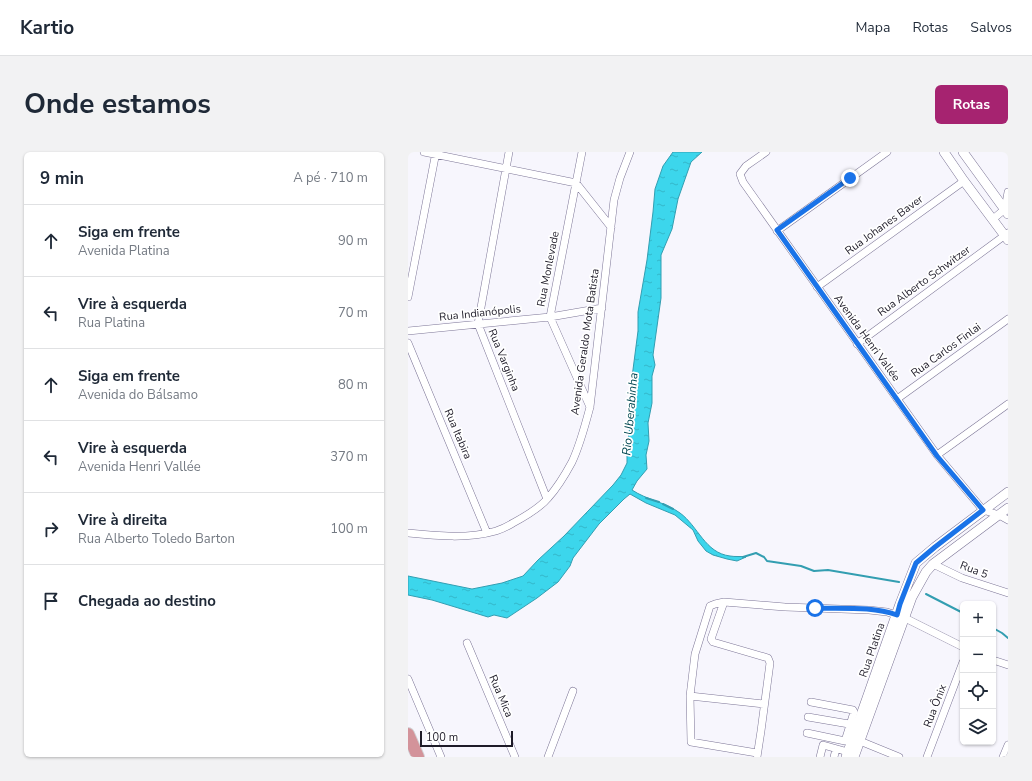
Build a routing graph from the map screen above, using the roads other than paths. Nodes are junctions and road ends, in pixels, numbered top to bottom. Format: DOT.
graph roads {
  1 [pos="424,152"];
  2 [pos="509,152"];
  3 [pos="582,152"];
  4 [pos="630,152"];
  5 [pos="766,152"];
  6 [pos="887,152"];
  7 [pos="944,152"];
  8 [pos="963,152"];
  9 [pos="436,153"];
  10 [pos="506,168"];
  11 [pos="964,181"];
  12 [pos="576,183"];
  13 [pos="1008,192"];
  14 [pos="1007,212"];
  15 [pos="993,219"];
  16 [pos="611,227"];
  17 [pos="777,230"];
  18 [pos="1007,236"];
  19 [pos="817,287"];
  20 [pos="408,297"];
  21 [pos="602,308"];
  22 [pos="550,317"];
  23 [pos="1008,319"];
  24 [pos="478,324"];
  25 [pos="408,331"];
  26 [pos="408,343"];
  27 [pos="857,344"];
  28 [pos="897,399"];
  29 [pos="1008,404"];
  30 [pos="590,407"];
  31 [pos="937,456"];
  32 [pos="1008,492"];
  33 [pos="547,499"];
  34 [pos="1008,508"];
  35 [pos="983,510"];
  36 [pos="999,515"];
  37 [pos="1008,520"];
  38 [pos="408,533"];
  39 [pos="487,533"];
  40 [pos="947,538"];
  41 [pos="954,549"];
  42 [pos="933,564"];
  43 [pos="912,588"];
  44 [pos="1008,593"];
  45 [pos="724,602"];
  46 [pos="901,616"];
  47 [pos="467,643"];
  48 [pos="960,646"];
  49 [pos="996,661"];
  50 [pos="1008,665"];
  51 [pos="960,670"];
  52 [pos="408,680"];
  53 [pos="573,690"];
  54 [pos="690,696"];
  55 [pos="811,702"];
  56 [pos="764,704"];
  57 [pos="808,717"];
  58 [pos="850,726"];
  59 [pos="807,733"];
  60 [pos="408,734"];
  61 [pos="824,736"];
  62 [pos="857,740"];
  63 [pos="823,745"];
  64 [pos="1008,745"];
  65 [pos="836,748"];
  66 [pos="757,755"];
  67 [pos="849,755"];
  68 [pos="418,757"];
  69 [pos="441,757"];
  70 [pos="515,757"];
  71 [pos="548,757"];
  72 [pos="820,757"];
  73 [pos="834,757"];
  74 [pos="899,757"];
  75 [pos="927,757"];
  76 [pos="1003,757"];
  1 -- 9 [label="street"];
  2 -- 10 [label="street, Rua Varginha"];
  3 -- 12 [label="street, Rua Monlevade"];
  4 -- 16 [label="street, Avenida Geraldo Mota Batista"];
  5 -- 17 [label="street, Avenida Henri Vallée"];
  6 -- 17 [label="street"];
  7 -- 11 [label="street"];
  8 -- 14 [label="street"];
  9 -- 10 [label="street"];
  9 -- 20 [label="street"];
  10 -- 12 [label="street"];
  10 -- 24 [label="street, Rua Varginha"];
  11 -- 15 [label="street"];
  11 -- 19 [label="street, Rua Johanes Baver"];
  12 -- 16 [label="street"];
  12 -- 22 [label="street, Rua Monlevade"];
  13 -- 14 [label="street"];
  14 -- 15 [label="street"];
  15 -- 18 [label="street"];
  16 -- 21 [label="street, Avenida Geraldo Mota Batista"];
  17 -- 19 [label="street, Avenida Henri Vallée"];
  18 -- 27 [label="street, Rua Alberto Schwitzer"];
  19 -- 27 [label="street, Avenida Henri Vallée"];
  21 -- 22 [label="street, Rua Indianópolis"];
  21 -- 30 [label="street, Avenida Geraldo Mota Batista"];
  22 -- 24 [label="street, Rua Indianópolis"];
  22 -- 30 [label="street, Rua Monlevade"];
  23 -- 28 [label="street, Rua Carlos Finlai"];
  24 -- 25 [label="street, Rua Indianópolis"];
  24 -- 33 [label="street, Rua Varginha"];
  26 -- 39 [label="street, Rua Itabira"];
  27 -- 28 [label="street, Avenida Henri Vallée"];
  28 -- 31 [label="street, Avenida Henri Vallée"];
  29 -- 31 [label="street"];
  30 -- 33 [label="street, Avenida Geraldo Mota Batista"];
  31 -- 35 [label="street, Avenida Henri Vallée"];
  32 -- 35 [label="street, Rua Platina"];
  33 -- 39 [label="street, Avenida Geraldo Mota Batista"];
  34 -- 36 [label="street, Rua Platina"];
  35 -- 36 [label="street"];
  35 -- 40 [label="street, Rua Platina"];
  36 -- 37 [label="street"];
  36 -- 41 [label="street, Rua Platina"];
  38 -- 39 [label="street, Avenida Geraldo Mota Batista"];
  40 -- 41 [label="street"];
  40 -- 43 [label="street, Rua Platina"];
  41 -- 42 [label="street, Rua Platina"];
  42 -- 43 [label="street, Rua Platina"];
  42 -- 44 [label="street, Rua 5"];
  43 -- 46 [label="street, Rua Platina"];
  45 -- 46 [label="street"];
  45 -- 54 [label="street"];
  45 -- 56 [label="street"];
  46 -- 48 [label="street"];
  46 -- 62 [label="street, Rua Platina"];
  47 -- 70 [label="street, Rua Mica"];
  49 -- 50 [label="street"];
  51 -- 75 [label="street, Rua Ônix"];
  52 -- 69 [label="street"];
  53 -- 71 [label="street"];
  54 -- 56 [label="street"];
  54 -- 66 [label="street"];
  55 -- 58 [label="street"];
  56 -- 66 [label="street"];
  57 -- 58 [label="street"];
  58 -- 61 [label="street"];
  59 -- 61 [label="street"];
  60 -- 68 [label="highway"];
  61 -- 63 [label="street"];
  62 -- 67 [label="street, Rua Platina"];
  62 -- 74 [label="street"];
  63 -- 65 [label="street"];
  63 -- 72 [label="street"];
  64 -- 76 [label="street"];
  65 -- 67 [label="street"];
  65 -- 73 [label="street"];
}
